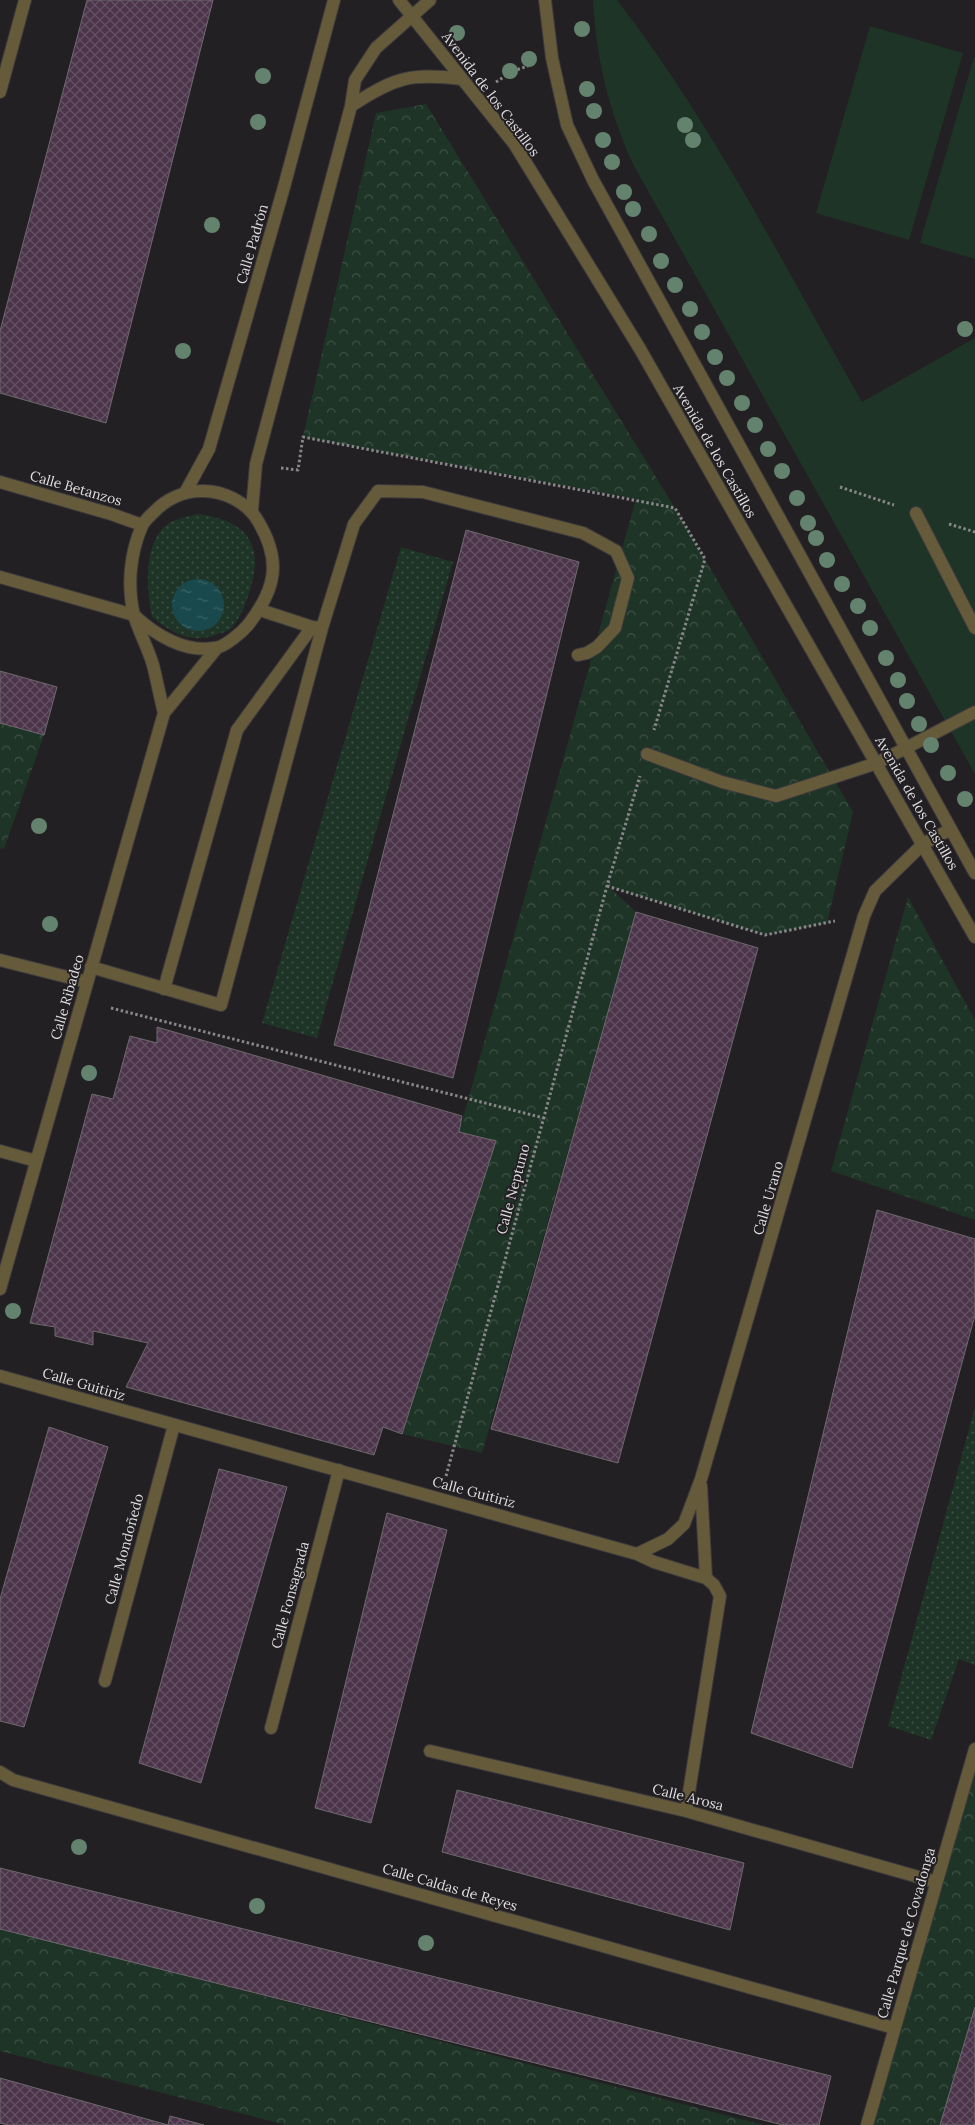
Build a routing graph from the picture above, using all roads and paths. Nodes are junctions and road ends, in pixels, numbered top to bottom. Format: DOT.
graph roads {
  1 [pos="25,0"];
  2 [pos="334,0"];
  3 [pos="399,0"];
  4 [pos="430,0"];
  5 [pos="545,0"];
  6 [pos="411,16"];
  7 [pos="552,58"];
  8 [pos="462,79"];
  9 [pos="0,92"];
  10 [pos="475,96"];
  11 [pos="351,106"];
  12 [pos="277,467"];
  13 [pos="0,482"];
  14 [pos="186,491"];
  15 [pos="252,510"];
  16 [pos="916,513"];
  17 [pos="142,525"];
  18 [pos="0,577"];
  19 [pos="260,610"];
  20 [pos="134,615"];
  21 [pos="317,627"];
  22 [pos="975,628"];
  23 [pos="216,648"];
  24 [pos="578,655"];
  25 [pos="975,712"];
  26 [pos="164,713"];
  27 [pos="907,748"];
  28 [pos="647,754"];
  29 [pos="877,763"];
  30 [pos="951,829"];
  31 [pos="923,844"];
  32 [pos="975,873"];
  33 [pos="607,886"];
  34 [pos="864,916"];
  35 [pos="975,937"];
  36 [pos="0,960"];
  37 [pos="91,967"];
  38 [pos="87,982"];
  39 [pos="164,988"];
  40 [pos="111,1008"];
  41 [pos="544,1118"];
  42 [pos="0,1151"];
  43 [pos="36,1161"];
  44 [pos="0,1289"];
  45 [pos="0,1376"];
  46 [pos="174,1425"];
  47 [pos="339,1470"];
  48 [pos="701,1479"];
  49 [pos="440,1499"];
  50 [pos="637,1554"];
  51 [pos="706,1578"];
  52 [pos="105,1680"];
  53 [pos="271,1728"];
  54 [pos="975,1749"];
  55 [pos="430,1751"];
  56 [pos="0,1772"];
  57 [pos="686,1811"];
  58 [pos="936,1882"];
  59 [pos="894,2028"];
  60 [pos="868,2125"];
  1 -- 9 [label="street"];
  2 -- 14 [label="street, Calle Padrón"];
  3 -- 6 [label="street, Avenida de los Castillos"];
  4 -- 6 [label="street"];
  5 -- 7 [label="street, Avenida de los Castillos"];
  6 -- 8 [label="street, Avenida de los Castillos"];
  6 -- 11 [label="street"];
  7 -- 10 [label="path"];
  7 -- 27 [label="street, Avenida de los Castillos"];
  8 -- 10 [label="street, Avenida de los Castillos"];
  8 -- 11 [label="street"];
  10 -- 29 [label="street, Avenida de los Castillos"];
  11 -- 15 [label="street"];
  12 -- 28 [label="path, Calle Neptuno"];
  13 -- 17 [label="street, Calle Betanzos"];
  14 -- 15 [label="street"];
  14 -- 17 [label="street"];
  15 -- 19 [label="street"];
  16 -- 22 [label="street"];
  17 -- 20 [label="street"];
  18 -- 20 [label="street"];
  19 -- 21 [label="street"];
  19 -- 23 [label="street"];
  20 -- 23 [label="street"];
  20 -- 26 [label="street, Calle Ribadeo"];
  21 -- 24 [label="street"];
  21 -- 39 [label="street"];
  21 -- 39 [label="street"];
  23 -- 26 [label="street, Calle Ribadeo"];
  25 -- 27 [label="street"];
  26 -- 37 [label="street, Calle Ribadeo"];
  27 -- 29 [label="street"];
  27 -- 30 [label="street, Avenida de los Castillos"];
  28 -- 29 [label="street"];
  28 -- 33 [label="path, Calle Neptuno"];
  29 -- 31 [label="street, Avenida de los Castillos"];
  30 -- 31 [label="street, Calle Urano"];
  30 -- 32 [label="street, Avenida de los Castillos"];
  31 -- 34 [label="street, Calle Urano"];
  31 -- 35 [label="street, Avenida de los Castillos"];
  33 -- 34 [label="path"];
  33 -- 41 [label="path, Calle Neptuno"];
  34 -- 48 [label="street, Calle Urano"];
  36 -- 38 [label="street"];
  37 -- 38 [label="street, Calle Ribadeo"];
  37 -- 39 [label="street"];
  38 -- 43 [label="street, Calle Ribadeo"];
  40 -- 41 [label="path"];
  41 -- 49 [label="path, Calle Neptuno"];
  42 -- 43 [label="street"];
  43 -- 44 [label="street, Calle Ribadeo"];
  45 -- 46 [label="street, Calle Guitiriz"];
  46 -- 47 [label="street, Calle Guitiriz"];
  46 -- 52 [label="street, Calle Mondoñedo"];
  47 -- 49 [label="street, Calle Guitiriz"];
  47 -- 53 [label="street, Calle Fonsagrada"];
  48 -- 50 [label="street, Calle Urano"];
  48 -- 51 [label="street"];
  49 -- 50 [label="street, Calle Guitiriz"];
  50 -- 51 [label="street, Calle Guitiriz"];
  51 -- 57 [label="street"];
  54 -- 58 [label="street, Calle Parque de Covadonga"];
  55 -- 57 [label="street, Calle Arosa"];
  56 -- 59 [label="street, Calle Caldas de Reyes"];
  57 -- 58 [label="street, Calle Arosa"];
  58 -- 59 [label="street, Calle Parque de Covadonga"];
  59 -- 60 [label="street, Calle Parque de Covadonga"];
}
